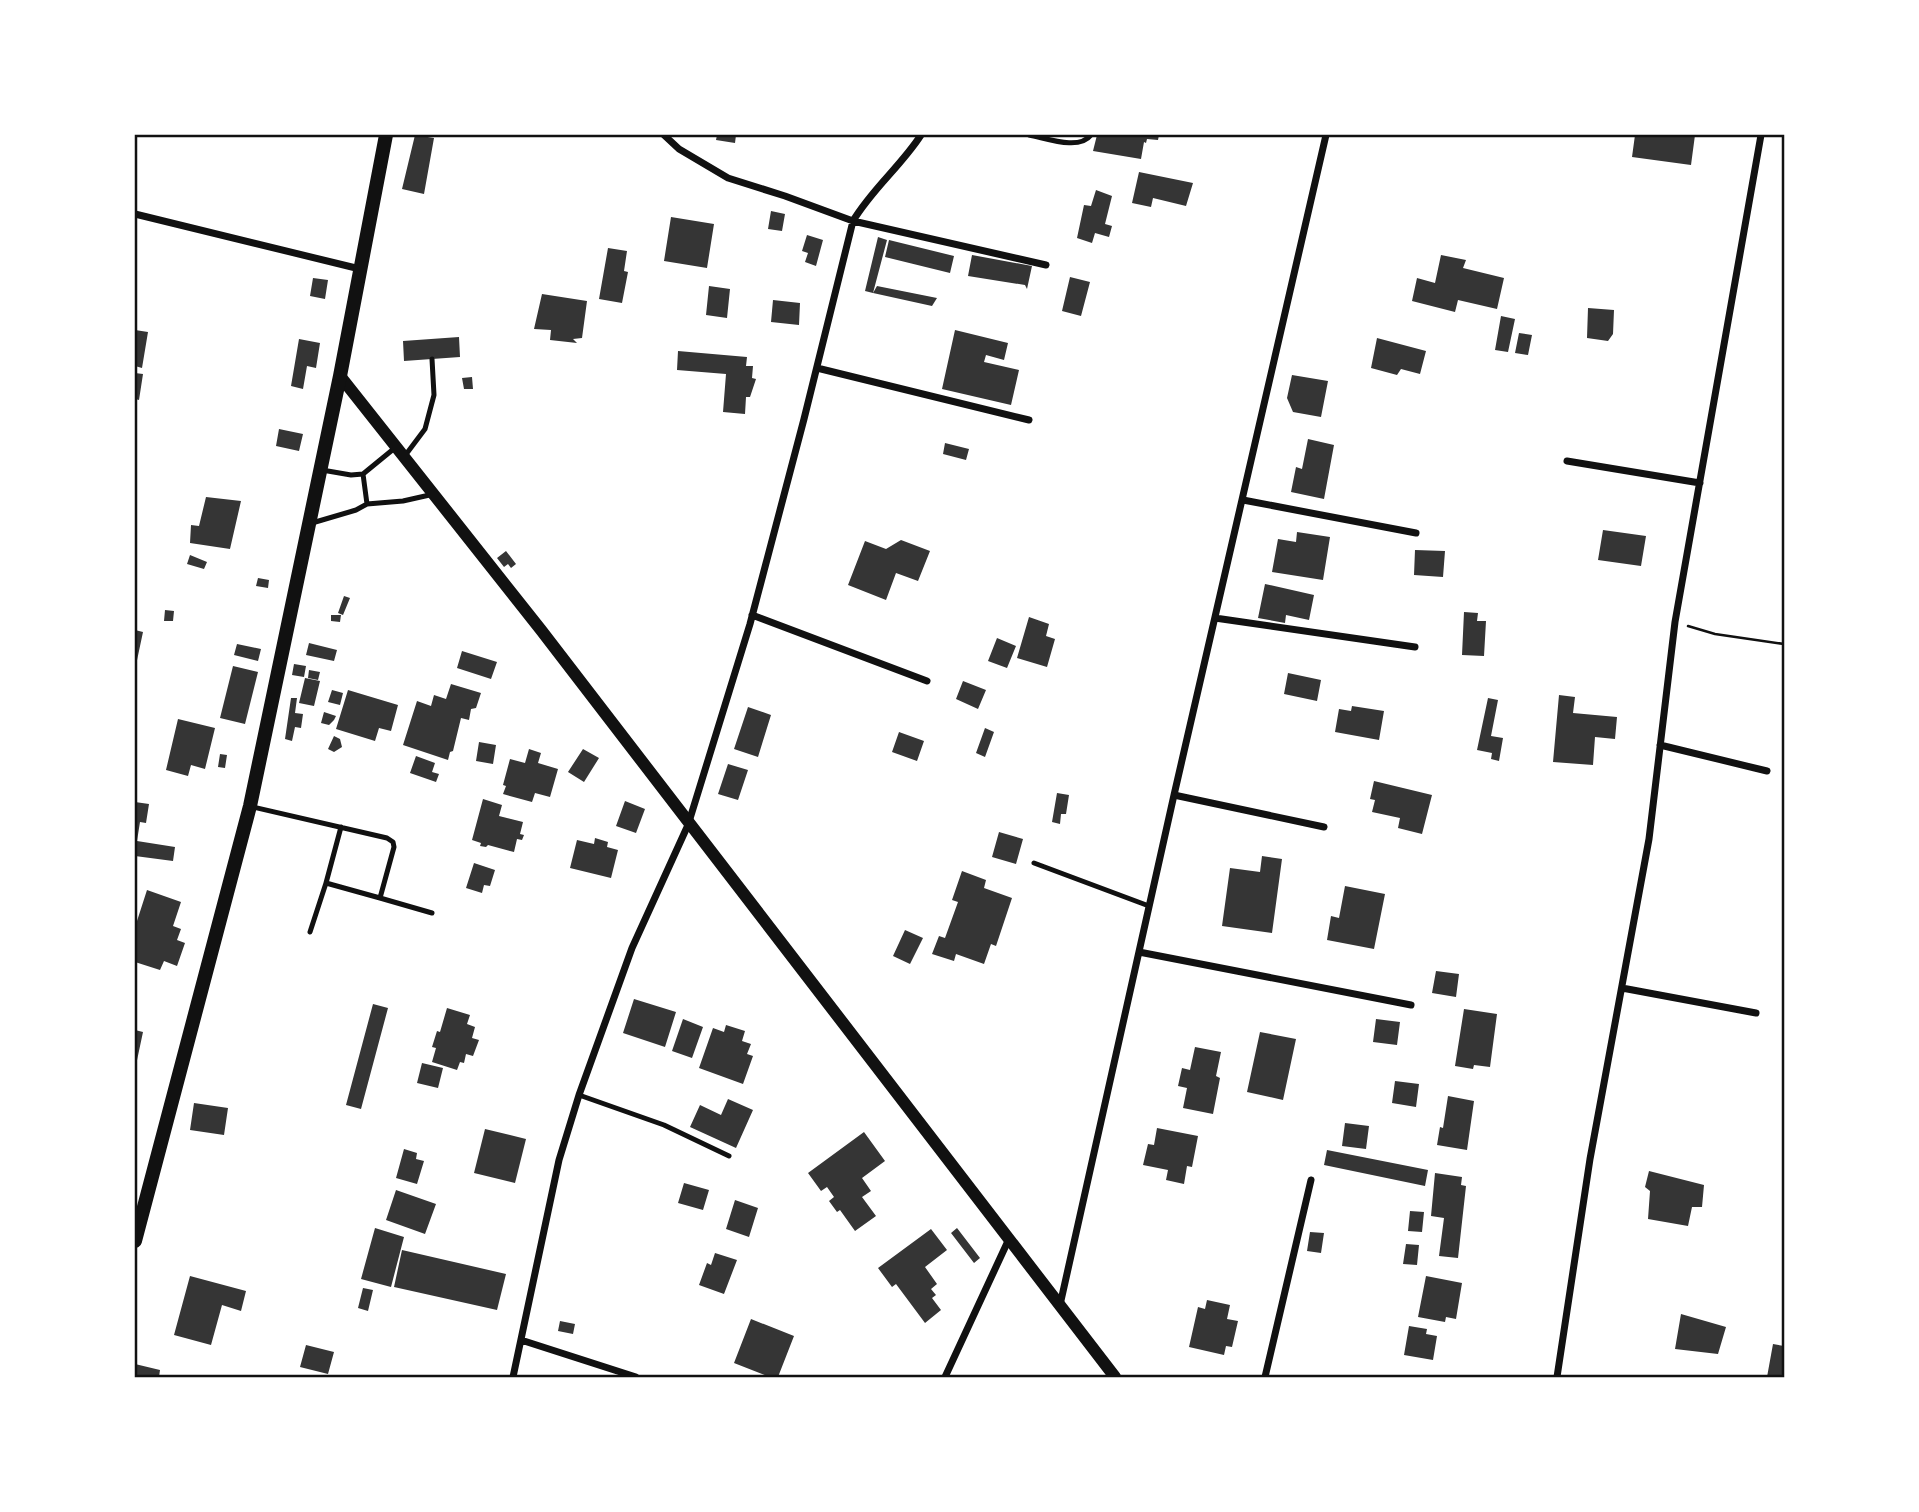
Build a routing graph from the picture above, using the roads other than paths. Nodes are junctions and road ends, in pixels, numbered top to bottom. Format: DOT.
graph roads {
  1 [pos="386,135"];
  2 [pos="664,135"];
  3 [pos="921,135"];
  4 [pos="1029,135"];
  5 [pos="1091,135"];
  6 [pos="1326,135"];
  7 [pos="1761,135"];
  8 [pos="135,214"];
  9 [pos="853,221"];
  10 [pos="1046,265"];
  11 [pos="360,269"];
  12 [pos="432,359"];
  13 [pos="817,368"];
  14 [pos="340,376"];
  15 [pos="1029,420"];
  16 [pos="400,452"];
  17 [pos="1567,461"];
  18 [pos="321,470"];
  19 [pos="363,474"];
  20 [pos="1700,483"];
  21 [pos="434,494"];
  22 [pos="1242,500"];
  23 [pos="367,504"];
  24 [pos="309,524"];
  25 [pos="1416,533"];
  26 [pos="752,615"];
  27 [pos="1215,618"];
  28 [pos="1415,647"];
  29 [pos="927,681"];
  30 [pos="1660,745"];
  31 [pos="1767,771"];
  32 [pos="1174,795"];
  33 [pos="250,806"];
  34 [pos="688,825"];
  35 [pos="341,827"];
  36 [pos="1324,827"];
  37 [pos="1034,863"];
  38 [pos="326,883"];
  39 [pos="380,898"];
  40 [pos="1149,906"];
  41 [pos="432,913"];
  42 [pos="310,932"];
  43 [pos="1139,952"];
  44 [pos="1622,988"];
  45 [pos="1411,1005"];
  46 [pos="1756,1013"];
  47 [pos="579,1095"];
  48 [pos="729,1156"];
  49 [pos="1311,1180"];
  50 [pos="135,1241"];
  51 [pos="1008,1241"];
  52 [pos="1060,1305"];
  53 [pos="521,1340"];
  54 [pos="513,1377"];
  55 [pos="636,1377"];
  56 [pos="945,1377"];
  57 [pos="1115,1377"];
  58 [pos="1265,1377"];
  59 [pos="1557,1377"];
  1 -- 11 [label="main road"];
  2 -- 9 [label="street"];
  3 -- 9 [label="street"];
  4 -- 5 [label="lane"];
  6 -- 22 [label="street"];
  7 -- 20 [label="street"];
  8 -- 11 [label="street"];
  9 -- 10 [label="street"];
  9 -- 13 [label="street"];
  11 -- 14 [label="main road"];
  12 -- 16 [label="lane"];
  13 -- 15 [label="street"];
  13 -- 26 [label="street"];
  14 -- 16 [label="street"];
  14 -- 18 [label="main road"];
  16 -- 19 [label="lane"];
  16 -- 21 [label="street"];
  17 -- 20 [label="street"];
  18 -- 19 [label="lane"];
  18 -- 24 [label="main road"];
  19 -- 23 [label="lane"];
  20 -- 30 [label="street"];
  21 -- 23 [label="lane"];
  21 -- 34 [label="street"];
  22 -- 25 [label="street"];
  22 -- 27 [label="street"];
  23 -- 24 [label="lane"];
  24 -- 33 [label="main road"];
  26 -- 29 [label="street"];
  26 -- 34 [label="street"];
  27 -- 28 [label="street"];
  27 -- 32 [label="street"];
  30 -- 31 [label="street"];
  30 -- 44 [label="street"];
  32 -- 36 [label="street"];
  32 -- 40 [label="street"];
  33 -- 35 [label="lane"];
  33 -- 50 [label="main road"];
  34 -- 47 [label="street"];
  34 -- 51 [label="street"];
  35 -- 38 [label="lane"];
  35 -- 39 [label="lane"];
  37 -- 40 [label="lane"];
  38 -- 39 [label="lane"];
  38 -- 42 [label="lane"];
  39 -- 41 [label="lane"];
  40 -- 43 [label="street"];
  43 -- 45 [label="street"];
  43 -- 52 [label="street"];
  44 -- 46 [label="street"];
  44 -- 59 [label="street"];
  47 -- 48 [label="lane"];
  47 -- 53 [label="street"];
  49 -- 58 [label="street"];
  51 -- 52 [label="street"];
  51 -- 56 [label="street"];
  52 -- 57 [label="street"];
  53 -- 54 [label="street"];
  53 -- 55 [label="street"];
}
